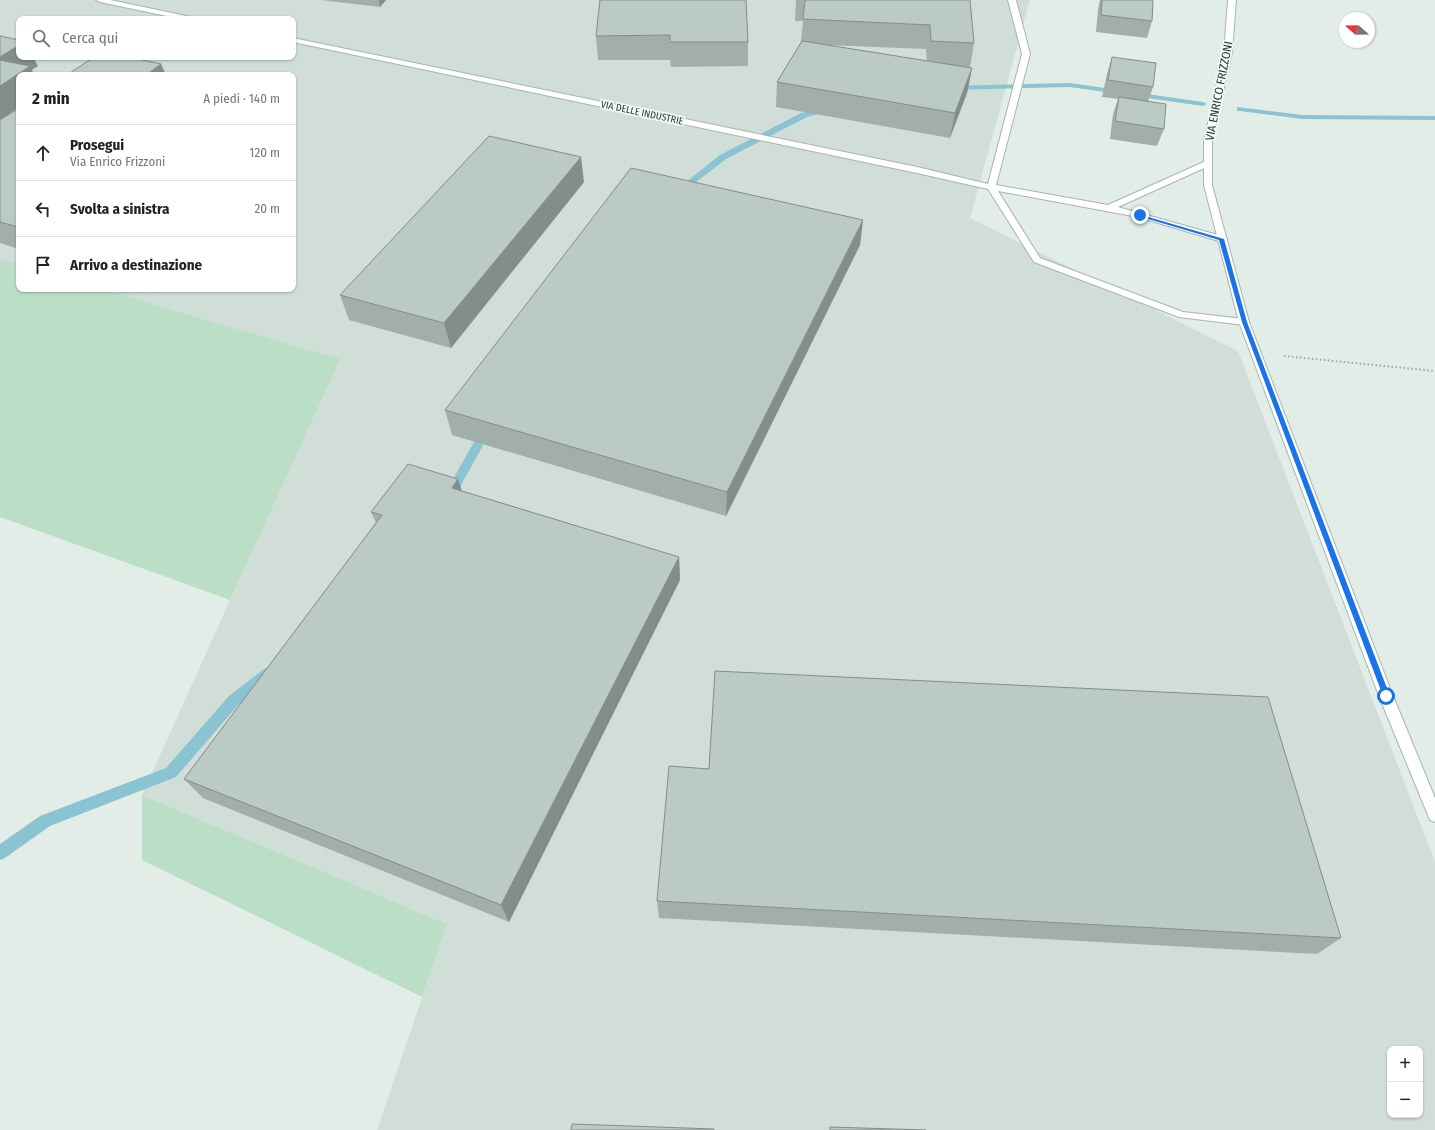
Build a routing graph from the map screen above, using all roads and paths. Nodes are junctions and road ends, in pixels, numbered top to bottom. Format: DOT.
graph roads {
  1 [pos="100,0"];
  2 [pos="1012,0"];
  3 [pos="1232,0"];
  4 [pos="177,16"];
  5 [pos="296,41"];
  6 [pos="1208,163"];
  7 [pos="991,187"];
  8 [pos="1109,208"];
  9 [pos="1222,239"];
  10 [pos="1244,322"];
  11 [pos="1256,354"];
  12 [pos="1435,371"];
  13 [pos="1435,815"];
  1 -- 4 [label="street"];
  2 -- 7 [label="street"];
  3 -- 6 [label="street, VIA ENRICO FRIZZONI"];
  5 -- 7 [label="street, VIA DELLE INDUSTRIE"];
  6 -- 8 [label="street"];
  6 -- 9 [label="street, VIA ENRICO FRIZZONI"];
  7 -- 8 [label="street, VIA DELLE INDUSTRIE"];
  7 -- 10 [label="street"];
  8 -- 9 [label="street, VIA DELLE INDUSTRIE"];
  9 -- 10 [label="street, VIA ENRICO FRIZZONI"];
  10 -- 11 [label="street, VIA ENRICO FRIZZONI"];
  11 -- 12 [label="path"];
  11 -- 13 [label="street, VIA ENRICO FRIZZONI"];
}
